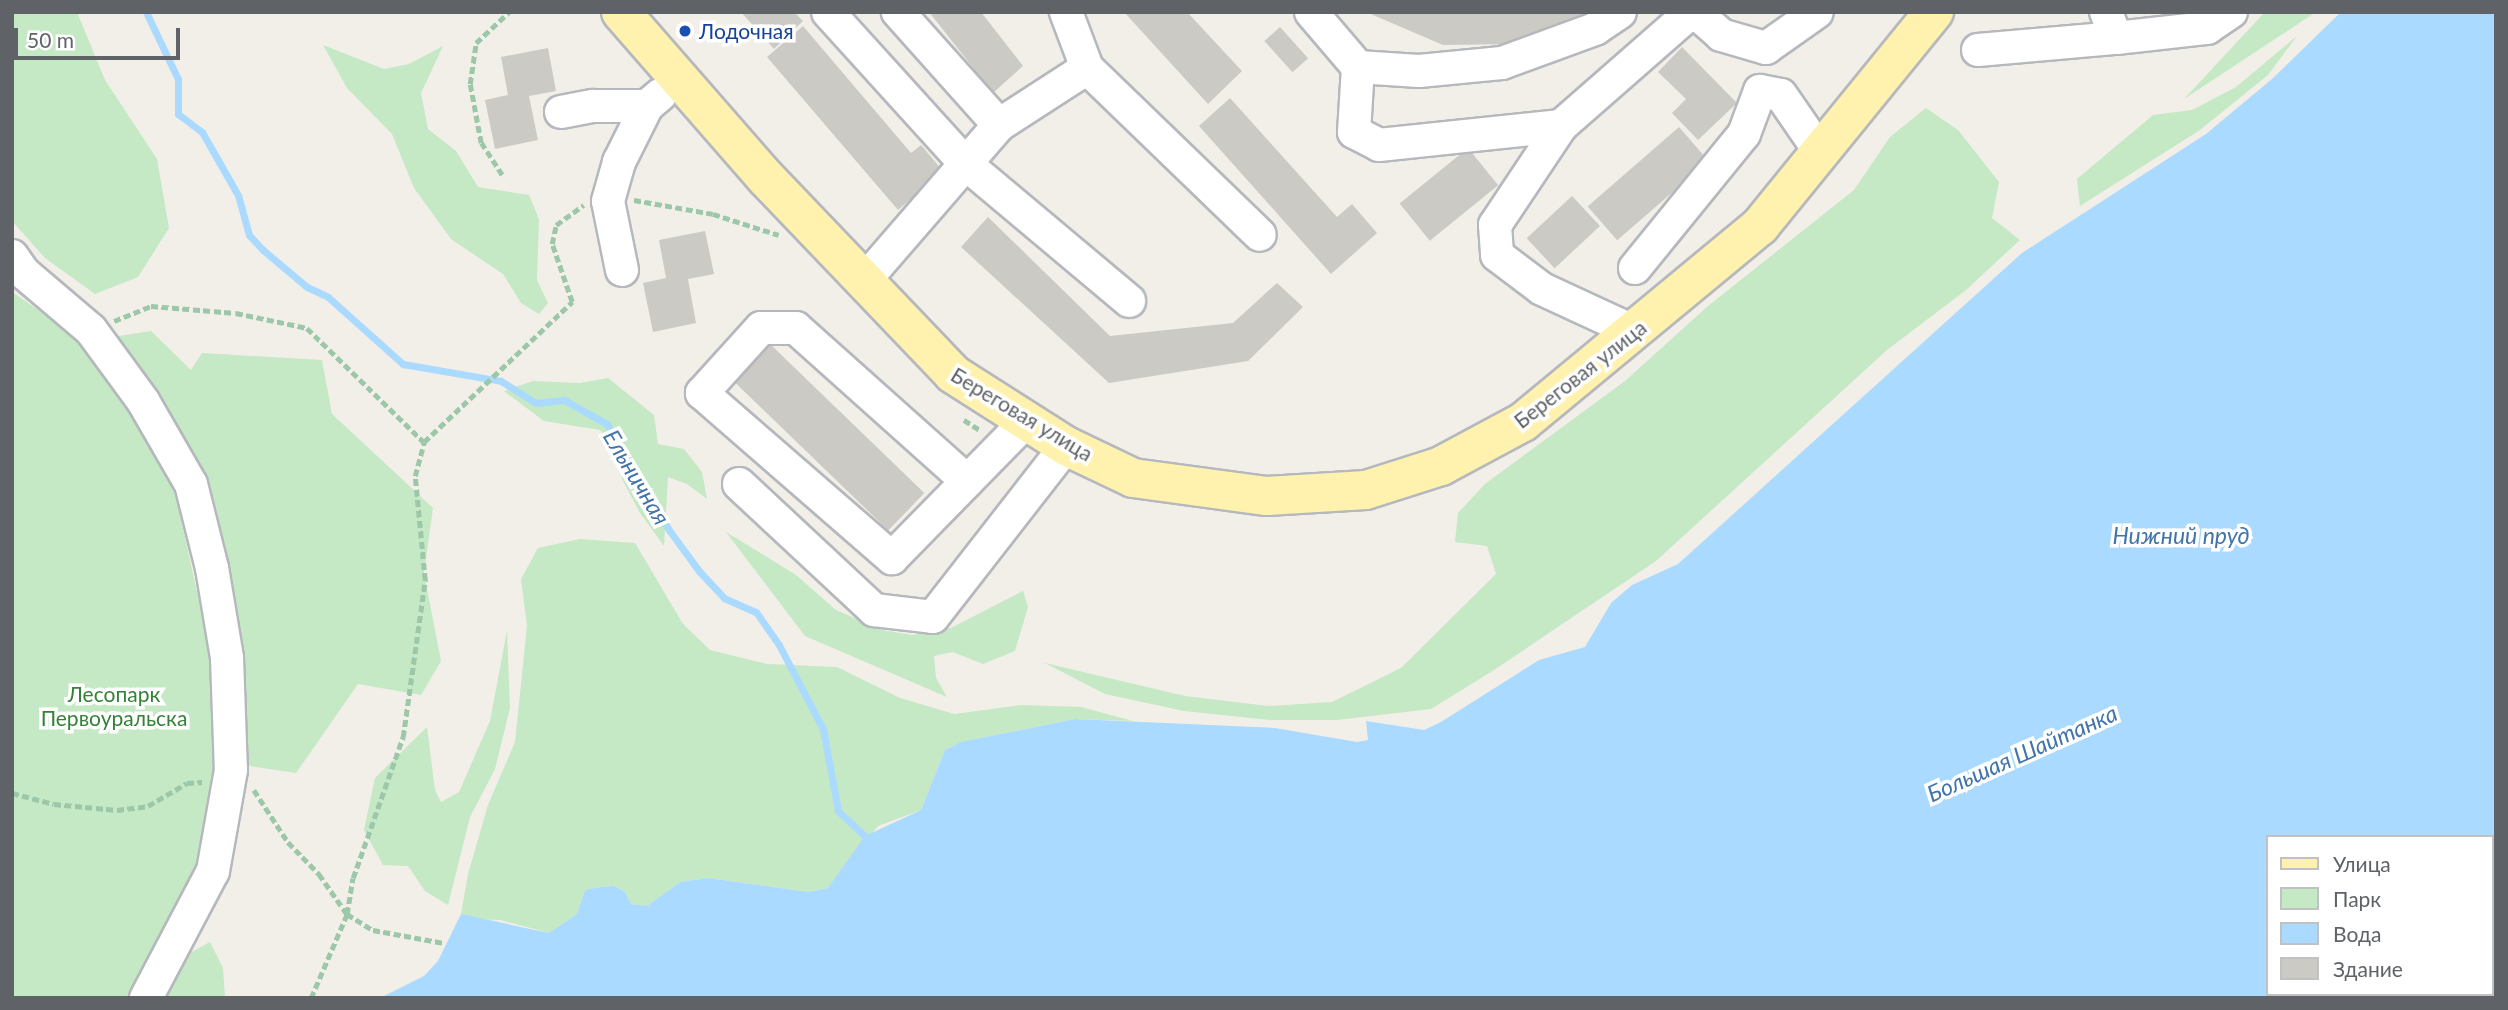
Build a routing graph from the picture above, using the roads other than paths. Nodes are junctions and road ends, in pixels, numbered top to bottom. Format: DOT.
graph roads {
  1 [pos="621,12"];
  2 [pos="828,12"];
  3 [pos="898,12"];
  4 [pos="1066,12"];
  5 [pos="1311,12"];
  6 [pos="1619,12"];
  7 [pos="1693,12"];
  8 [pos="1817,12"];
  9 [pos="1934,12"];
  10 [pos="2231,12"];
  11 [pos="2111,25"];
  12 [pos="1978,50"];
  13 [pos="1358,67"];
  14 [pos="1087,68"];
  15 [pos="675,79"];
  16 [pos="647,106"];
  17 [pos="561,113"];
  18 [pos="999,125"];
  19 [pos="1561,126"];
  20 [pos="1821,153"];
  21 [pos="966,164"];
  22 [pos="1261,235"];
  23 [pos="12,256"];
  24 [pos="1635,268"];
  25 [pos="622,270"];
  26 [pos="863,281"];
  27 [pos="1129,301"];
  28 [pos="1635,332"];
  29 [pos="1026,421"];
  30 [pos="1066,446"];
  31 [pos="967,481"];
  32 [pos="739,484"];
  33 [pos="146,998"];
  1 -- 15 [label="main road, Береговая улица"];
  2 -- 21 [label="street"];
  3 -- 18 [label="street"];
  4 -- 14 [label="street"];
  5 -- 13 [label="street"];
  6 -- 13 [label="street"];
  7 -- 8 [label="street"];
  7 -- 19 [label="street"];
  9 -- 20 [label="main road, Береговая улица"];
  10 -- 11 [label="street"];
  11 -- 12 [label="street"];
  13 -- 19 [label="street"];
  14 -- 18 [label="street"];
  14 -- 22 [label="street"];
  15 -- 16 [label="street"];
  15 -- 26 [label="main road, Береговая улица"];
  16 -- 17 [label="street"];
  16 -- 25 [label="street"];
  18 -- 21 [label="street"];
  19 -- 28 [label="street"];
  20 -- 24 [label="street"];
  20 -- 28 [label="main road, Береговая улица"];
  21 -- 26 [label="street"];
  21 -- 27 [label="street"];
  23 -- 33 [label="street"];
  26 -- 29 [label="main road, Береговая улица"];
  28 -- 30 [label="main road, Береговая улица"];
  29 -- 30 [label="main road, Береговая улица"];
  29 -- 31 [label="street"];
  30 -- 32 [label="street"];
  31 -- 31 [label="street"];
}
